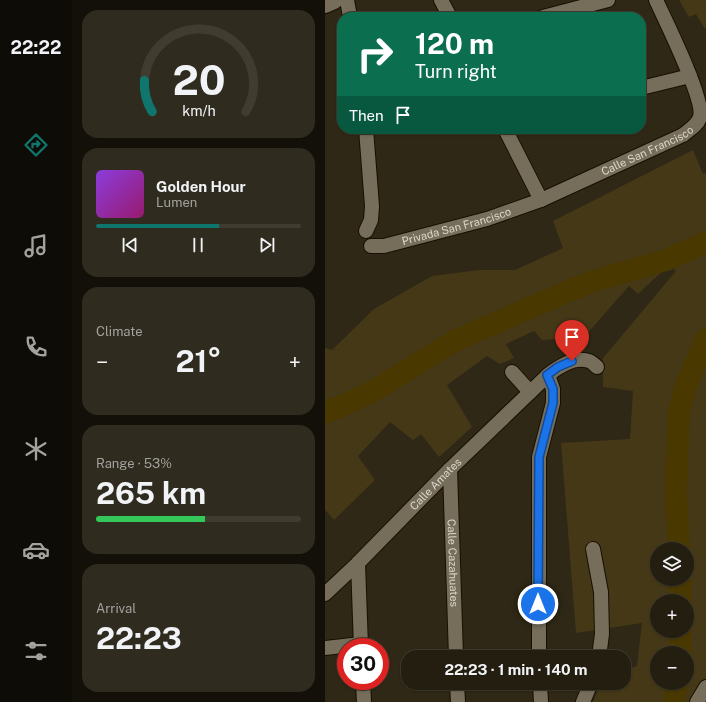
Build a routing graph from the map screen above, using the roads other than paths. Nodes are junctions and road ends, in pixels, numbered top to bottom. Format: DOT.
graph roads {
  1 [pos="334,0"];
  2 [pos="347,0"];
  3 [pos="441,0"];
  4 [pos="608,0"];
  5 [pos="656,0"];
  6 [pos="325,4"];
  7 [pos="349,12"];
  8 [pos="447,12"];
  9 [pos="562,12"];
  10 [pos="690,76"];
  11 [pos="646,87"];
  12 [pos="366,134"];
  13 [pos="508,134"];
  14 [pos="541,200"];
  15 [pos="366,231"];
  16 [pos="371,246"];
  17 [pos="597,367"];
  18 [pos="512,372"];
  19 [pos="547,375"];
  20 [pos="530,392"];
  21 [pos="450,469"];
  22 [pos="593,549"];
  23 [pos="358,563"];
  24 [pos="325,594"];
  25 [pos="361,638"];
  26 [pos="337,647"];
  27 [pos="325,648"];
  28 [pos="456,650"];
  29 [pos="539,650"];
  30 [pos="600,650"];
  31 [pos="706,687"];
  32 [pos="363,690"];
  33 [pos="457,690"];
  34 [pos="540,690"];
  35 [pos="588,690"];
  36 [pos="364,702"];
  37 [pos="457,702"];
  38 [pos="541,702"];
  39 [pos="583,702"];
  40 [pos="697,702"];
  1 -- 6 [label="street"];
  2 -- 7 [label="street"];
  3 -- 8 [label="street"];
  4 -- 9 [label="street"];
  5 -- 10 [label="street, Calle San Francisco"];
  10 -- 11 [label="street"];
  10 -- 14 [label="street, Calle San Francisco"];
  12 -- 15 [label="street"];
  13 -- 14 [label="street"];
  14 -- 16 [label="street, Privada San Francisco"];
  17 -- 19 [label="street, Calle Amates"];
  18 -- 20 [label="street"];
  19 -- 20 [label="street, Calle Amates"];
  19 -- 29 [label="street"];
  20 -- 21 [label="street, Calle Amates"];
  21 -- 23 [label="street, Calle Amates"];
  21 -- 28 [label="street, Calle Cazahuates"];
  22 -- 30 [label="street"];
  23 -- 24 [label="street, Calle Amates"];
  23 -- 25 [label="street"];
  26 -- 27 [label="street"];
  31 -- 40 [label="street"];
  32 -- 36 [label="street"];
  33 -- 37 [label="street"];
  34 -- 38 [label="street"];
  35 -- 39 [label="street"];
}
